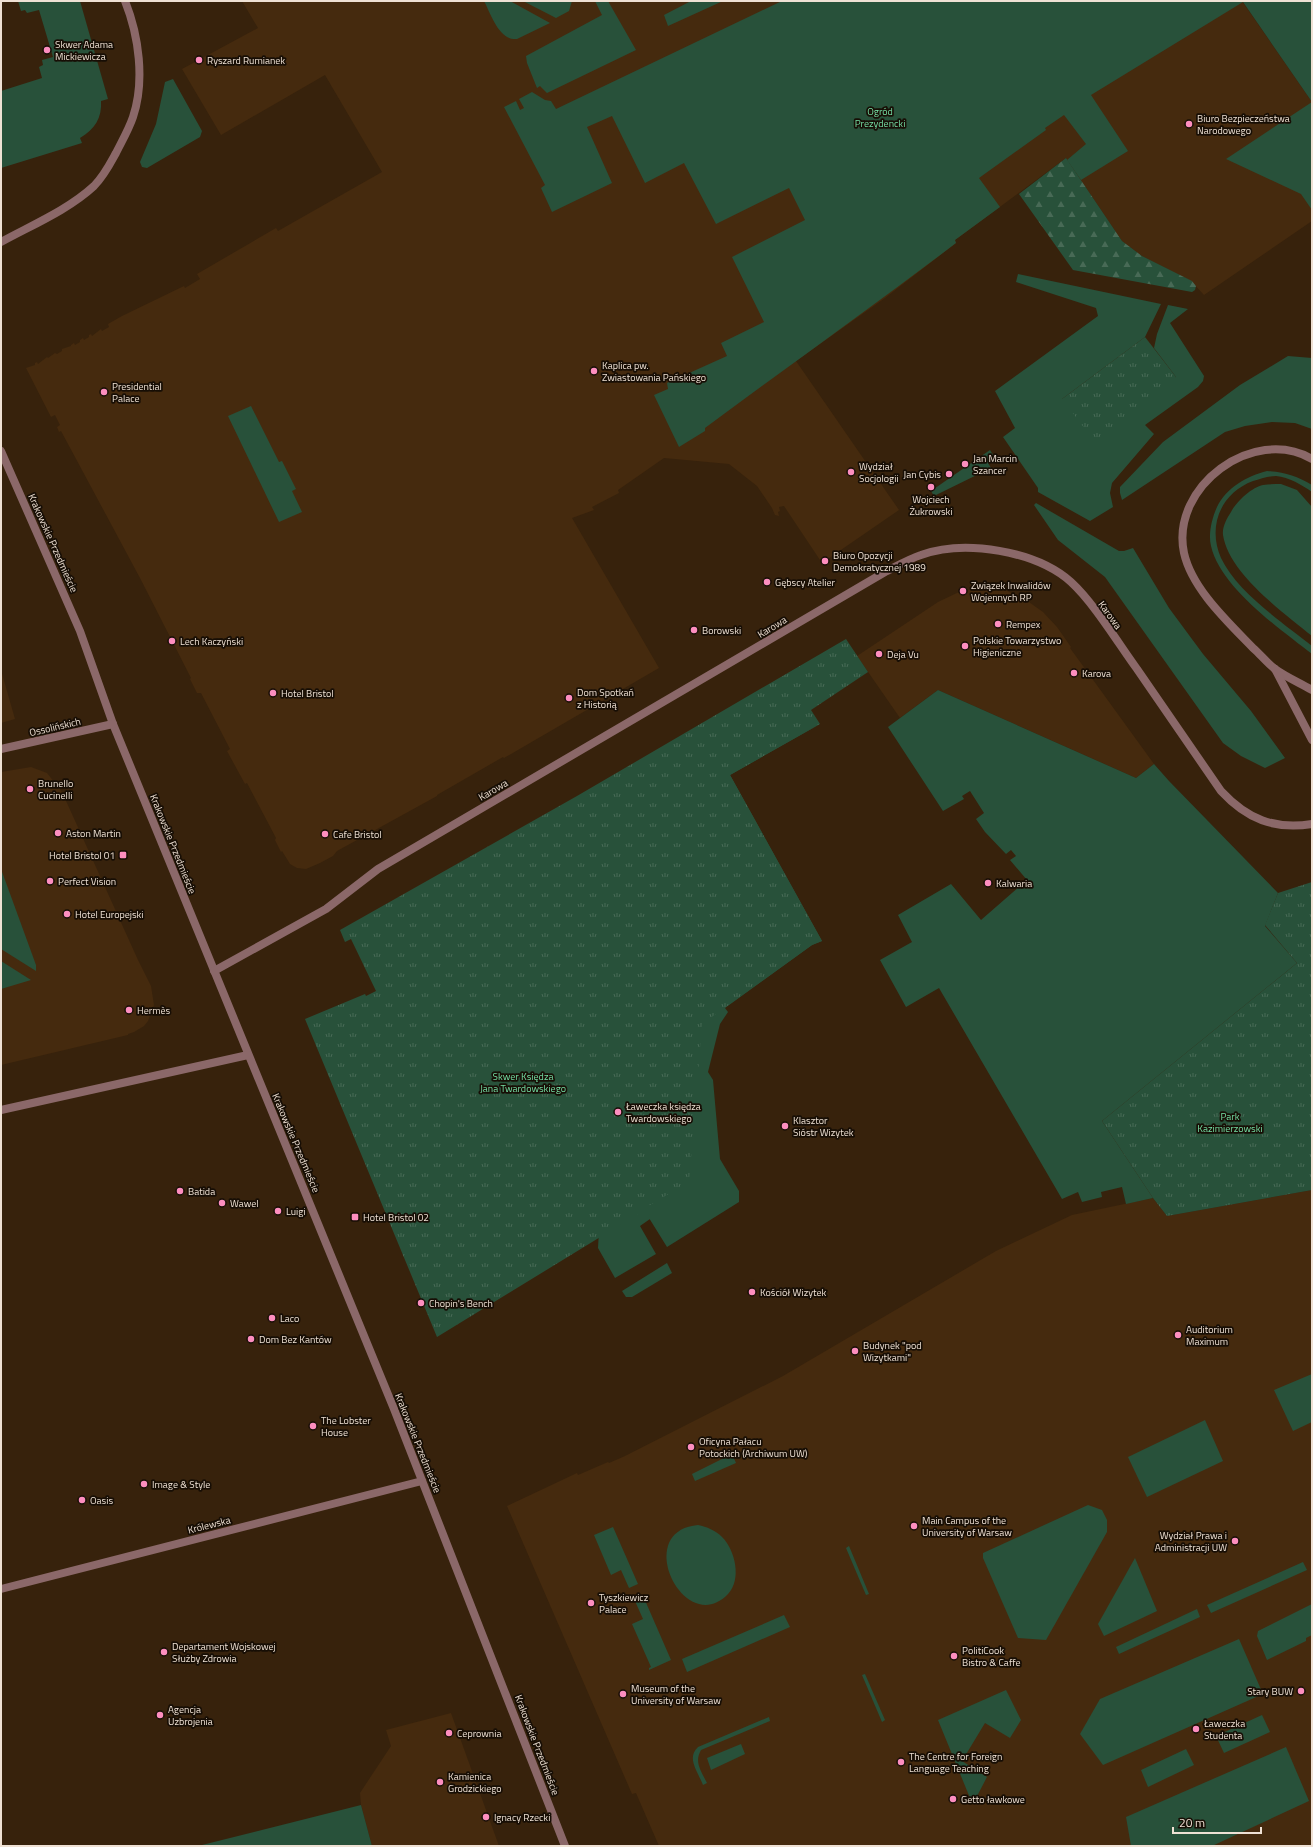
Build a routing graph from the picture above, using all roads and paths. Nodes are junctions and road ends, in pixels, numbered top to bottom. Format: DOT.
graph roads {
  1 [pos="125,1"];
  2 [pos="1,242"];
  3 [pos="1,451"];
  4 [pos="1312,459"];
  5 [pos="1274,669"];
  6 [pos="1312,690"];
  7 [pos="113,724"];
  8 [pos="1312,740"];
  9 [pos="1,749"];
  10 [pos="1312,824"];
  11 [pos="214,971"];
  12 [pos="248,1055"];
  13 [pos="1,1110"];
  14 [pos="422,1481"];
  15 [pos="1,1589"];
  16 [pos="565,1846"];
  1 -- 2 [label="street"];
  3 -- 7 [label="street, Krakowskie Przedmieście"];
  4 -- 5 [label="street"];
  5 -- 6 [label="street"];
  5 -- 8 [label="street"];
  7 -- 9 [label="street, Ossolińskich"];
  7 -- 11 [label="street, Krakowskie Przedmieście"];
  10 -- 11 [label="street, Karowa"];
  11 -- 12 [label="street, Krakowskie Przedmieście"];
  12 -- 13 [label="street"];
  12 -- 14 [label="street, Krakowskie Przedmieście"];
  14 -- 15 [label="street, Królewska"];
  14 -- 16 [label="street, Krakowskie Przedmieście"];
}
